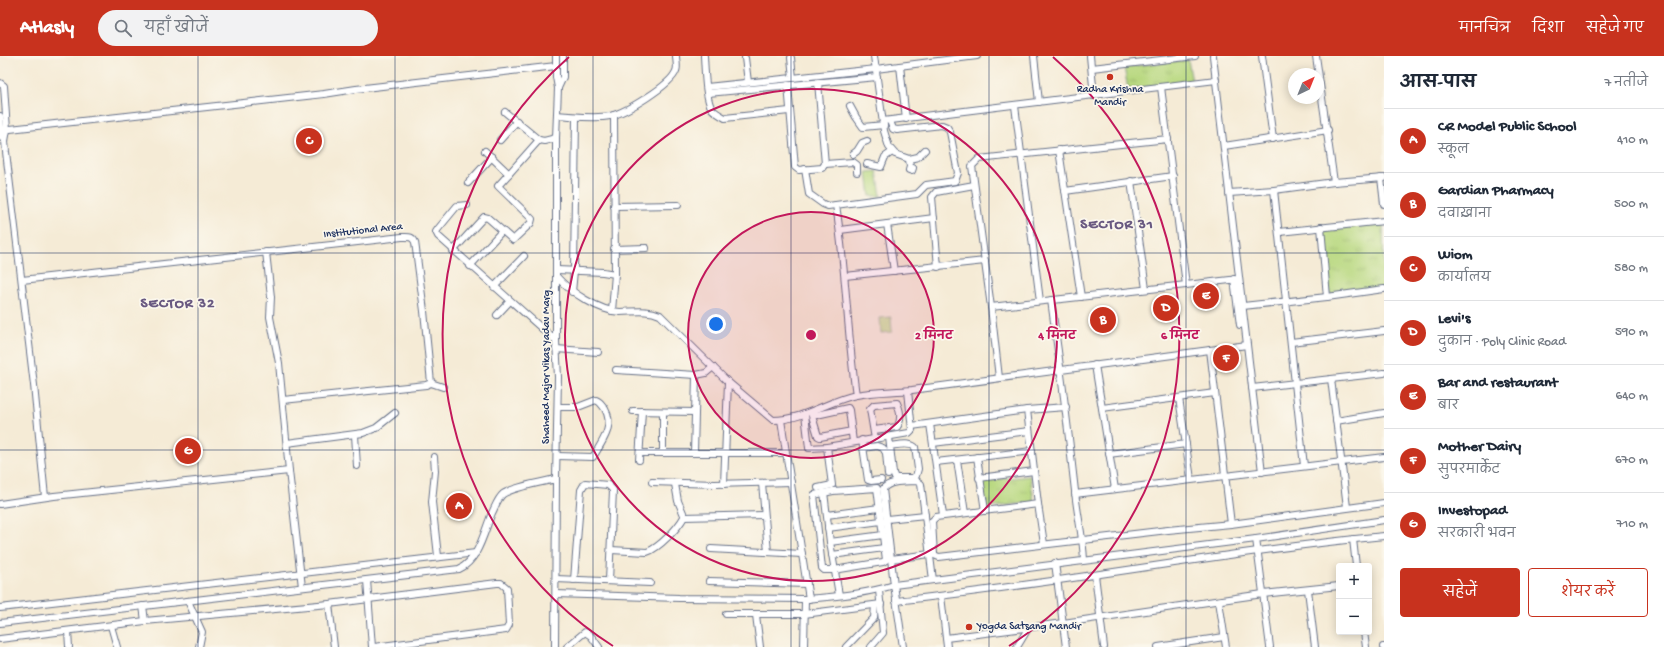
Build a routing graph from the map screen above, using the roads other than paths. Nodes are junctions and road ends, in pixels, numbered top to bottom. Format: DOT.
graph roads {
  1 [pos="556,56"];
  2 [pos="563,56"];
  3 [pos="676,56"];
  4 [pos="704,56"];
  5 [pos="874,56"];
  6 [pos="977,56"];
  7 [pos="1034,56"];
  8 [pos="1090,56"];
  9 [pos="1195,56"];
  10 [pos="1213,56"];
  11 [pos="1262,56"];
  12 [pos="1316,56"];
  13 [pos="745,58"];
  14 [pos="791,58"];
  15 [pos="556,66"];
  16 [pos="900,66"];
  17 [pos="1092,68"];
  18 [pos="876,69"];
  19 [pos="877,76"];
  20 [pos="793,78"];
  21 [pos="1216,80"];
  22 [pos="748,82"];
  23 [pos="818,82"];
  24 [pos="0,83"];
  25 [pos="788,85"];
  26 [pos="1161,87"];
  27 [pos="558,88"];
  28 [pos="707,90"];
  29 [pos="1094,96"];
  30 [pos="1039,102"];
  31 [pos="850,106"];
  32 [pos="1015,106"];
  33 [pos="789,111"];
  34 [pos="505,112"];
  35 [pos="557,115"];
  36 [pos="614,115"];
  37 [pos="0,116"];
  38 [pos="576,117"];
  39 [pos="906,119"];
  40 [pos="517,121"];
  41 [pos="890,121"];
  42 [pos="883,123"];
  43 [pos="4,130"];
  44 [pos="1328,130"];
  45 [pos="556,138"];
  46 [pos="1273,138"];
  47 [pos="1168,139"];
  48 [pos="500,140"];
  49 [pos="540,140"];
  50 [pos="867,141"];
  51 [pos="1224,146"];
  52 [pos="925,150"];
  53 [pos="1059,150"];
  54 [pos="485,151"];
  55 [pos="892,152"];
  56 [pos="1020,154"];
  57 [pos="492,157"];
  58 [pos="853,158"];
  59 [pos="909,159"];
  60 [pos="825,164"];
  61 [pos="867,164"];
  62 [pos="910,167"];
  63 [pos="806,169"];
  64 [pos="857,172"];
  65 [pos="509,174"];
  66 [pos="1173,176"];
  67 [pos="1383,178"];
  68 [pos="1131,181"];
  69 [pos="1334,182"];
  70 [pos="468,183"];
  71 [pos="974,185"];
  72 [pos="1274,190"];
  73 [pos="1065,191"];
  74 [pos="1230,193"];
  75 [pos="467,204"];
  76 [pos="1384,204"];
  77 [pos="678,205"];
  78 [pos="836,205"];
  79 [pos="614,206"];
  80 [pos="934,218"];
  81 [pos="1384,221"];
  82 [pos="887,224"];
  83 [pos="1321,227"];
  84 [pos="840,230"];
  85 [pos="502,231"];
  86 [pos="1279,232"];
  87 [pos="646,248"];
  88 [pos="614,249"];
  89 [pos="453,251"];
  90 [pos="266,252"];
  91 [pos="524,256"];
  92 [pos="985,260"];
  93 [pos="470,266"];
  94 [pos="938,267"];
  95 [pos="574,271"];
  96 [pos="894,271"];
  97 [pos="557,274"];
  98 [pos="614,274"];
  99 [pos="845,276"];
  100 [pos="1237,279"];
  101 [pos="22,280"];
  102 [pos="1186,285"];
  103 [pos="494,287"];
  104 [pos="1384,289"];
  105 [pos="1146,290"];
  106 [pos="572,292"];
  107 [pos="1081,297"];
  108 [pos="1328,297"];
  109 [pos="1051,300"];
  110 [pos="510,301"];
  111 [pos="1286,301"];
  112 [pos="1040,302"];
  113 [pos="1243,306"];
  114 [pos="992,307"];
  115 [pos="612,311"];
  116 [pos="497,315"];
  117 [pos="1240,326"];
  118 [pos="1384,332"];
  119 [pos="556,341"];
  120 [pos="1291,342"];
  121 [pos="1247,345"];
  122 [pos="556,349"];
  123 [pos="1210,350"];
  124 [pos="598,352"];
  125 [pos="1095,365"];
  126 [pos="713,367"];
  127 [pos="616,370"];
  128 [pos="1061,370"];
  129 [pos="1384,373"];
  130 [pos="696,375"];
  131 [pos="999,378"];
  132 [pos="1331,379"];
  133 [pos="728,382"];
  134 [pos="431,383"];
  135 [pos="1295,383"];
  136 [pos="443,387"];
  137 [pos="1252,388"];
  138 [pos="908,391"];
  139 [pos="1215,393"];
  140 [pos="856,395"];
  141 [pos="1179,398"];
  142 [pos="283,400"];
  143 [pos="558,407"];
  144 [pos="1066,407"];
  145 [pos="1102,408"];
  146 [pos="1027,410"];
  147 [pos="633,411"];
  148 [pos="642,411"];
  149 [pos="663,412"];
  150 [pos="695,412"];
  151 [pos="395,413"];
  152 [pos="1384,413"];
  153 [pos="805,414"];
  154 [pos="781,420"];
  155 [pos="1336,421"];
  156 [pos="930,424"];
  157 [pos="912,426"];
  158 [pos="874,430"];
  159 [pos="852,431"];
  160 [pos="1029,431"];
  161 [pos="355,435"];
  162 [pos="889,437"];
  163 [pos="875,439"];
  164 [pos="862,440"];
  165 [pos="853,442"];
  166 [pos="287,443"];
  167 [pos="933,443"];
  168 [pos="1186,444"];
  169 [pos="890,446"];
  170 [pos="827,447"];
  171 [pos="863,448"];
  172 [pos="1032,451"];
  173 [pos="663,453"];
  174 [pos="694,453"];
  175 [pos="726,453"];
  176 [pos="786,453"];
  177 [pos="1109,454"];
  178 [pos="556,456"];
  179 [pos="434,457"];
  180 [pos="977,457"];
  181 [pos="1384,457"];
  182 [pos="957,460"];
  183 [pos="936,462"];
  184 [pos="1342,462"];
  185 [pos="357,466"];
  186 [pos="1304,466"];
  187 [pos="289,471"];
  188 [pos="1034,471"];
  189 [pos="1262,472"];
  190 [pos="888,475"];
  191 [pos="1225,475"];
  192 [pos="979,478"];
  193 [pos="556,479"];
  194 [pos="1191,479"];
  195 [pos="881,480"];
  196 [pos="652,482"];
  197 [pos="791,482"];
  198 [pos="762,483"];
  199 [pos="674,484"];
  200 [pos="724,484"];
  201 [pos="818,488"];
  202 [pos="1115,489"];
  203 [pos="824,492"];
  204 [pos="1075,494"];
  205 [pos="45,497"];
  206 [pos="1384,503"];
  207 [pos="0,504"];
  208 [pos="1038,504"];
  209 [pos="1348,507"];
  210 [pos="879,508"];
  211 [pos="985,511"];
  212 [pos="965,513"];
  213 [pos="764,515"];
  214 [pos="827,515"];
  215 [pos="925,515"];
  216 [pos="943,515"];
  217 [pos="684,517"];
  218 [pos="884,520"];
  219 [pos="1384,520"];
  220 [pos="1231,524"];
  221 [pos="828,528"];
  222 [pos="883,535"];
  223 [pos="1384,536"];
  224 [pos="1256,539"];
  225 [pos="1353,539"];
  226 [pos="1083,540"];
  227 [pos="830,542"];
  228 [pos="1044,544"];
  229 [pos="884,548"];
  230 [pos="711,549"];
  231 [pos="611,550"];
  232 [pos="1258,551"];
  233 [pos="476,552"];
  234 [pos="768,552"];
  235 [pos="802,554"];
  236 [pos="930,554"];
  237 [pos="832,555"];
  238 [pos="438,556"];
  239 [pos="891,559"];
  240 [pos="1084,560"];
  241 [pos="1356,563"];
  242 [pos="1055,564"];
  243 [pos="834,570"];
  244 [pos="300,573"];
  245 [pos="1095,575"];
  246 [pos="556,579"];
  247 [pos="367,580"];
  248 [pos="574,580"];
  249 [pos="933,580"];
  250 [pos="1057,580"];
  251 [pos="609,581"];
  252 [pos="709,581"];
  253 [pos="650,583"];
  254 [pos="807,584"];
  255 [pos="894,585"];
  256 [pos="1336,586"];
  257 [pos="302,588"];
  258 [pos="879,590"];
  259 [pos="1308,590"];
  260 [pos="556,594"];
  261 [pos="1263,594"];
  262 [pos="839,595"];
  263 [pos="941,596"];
  264 [pos="368,598"];
  265 [pos="807,599"];
  266 [pos="188,601"];
  267 [pos="896,601"];
  268 [pos="1220,601"];
  269 [pos="329,604"];
  270 [pos="878,604"];
  271 [pos="143,606"];
  272 [pos="0,608"];
  273 [pos="726,614"];
  274 [pos="804,614"];
  275 [pos="756,615"];
  276 [pos="196,617"];
  277 [pos="1100,617"];
  278 [pos="145,621"];
  279 [pos="0,623"];
  280 [pos="1062,623"];
  281 [pos="111,626"];
  282 [pos="1028,626"];
  283 [pos="68,631"];
  284 [pos="1364,635"];
  285 [pos="1224,636"];
  286 [pos="946,638"];
  287 [pos="0,639"];
  288 [pos="1181,645"];
  289 [pos="69,647"];
  290 [pos="117,647"];
  291 [pos="199,647"];
  292 [pos="334,647"];
  293 [pos="373,647"];
  294 [pos="555,647"];
  295 [pos="567,647"];
  296 [pos="599,647"];
  297 [pos="760,647"];
  298 [pos="804,647"];
  299 [pos="846,647"];
  300 [pos="871,647"];
  301 [pos="903,647"];
  302 [pos="947,647"];
  303 [pos="1017,647"];
  304 [pos="1066,647"];
  305 [pos="1104,647"];
  306 [pos="1158,647"];
  307 [pos="1226,647"];
  308 [pos="1270,647"];
  309 [pos="1315,647"];
  310 [pos="1366,647"];
  1 -- 15 [label="street, Shaheed Major Vikas Yadav Marg"];
  2 -- 27 [label="street, Shaheed Major Vikas Yadav Marg"];
  3 -- 36 [label="street"];
  4 -- 28 [label="street"];
  5 -- 18 [label="street"];
  6 -- 16 [label="street"];
  7 -- 30 [label="street"];
  8 -- 17 [label="street"];
  9 -- 17 [label="street"];
  10 -- 21 [label="street"];
  11 -- 46 [label="street"];
  12 -- 44 [label="street"];
  13 -- 22 [label="street"];
  14 -- 20 [label="street"];
  15 -- 27 [label="street, Shaheed Major Vikas Yadav Marg"];
  15 -- 43 [label="street"];
  16 -- 18 [label="street"];
  16 -- 39 [label="street"];
  17 -- 29 [label="street"];
  18 -- 19 [label="street"];
  18 -- 20 [label="street"];
  19 -- 23 [label="street"];
  19 -- 42 [label="street"];
  20 -- 22 [label="street"];
  21 -- 26 [label="street"];
  21 -- 51 [label="street"];
  22 -- 28 [label="street"];
  23 -- 25 [label="street"];
  23 -- 60 [label="street"];
  24 -- 43 [label="street"];
  25 -- 28 [label="street"];
  25 -- 33 [label="street"];
  26 -- 29 [label="street"];
  26 -- 47 [label="street"];
  27 -- 35 [label="street, Shaheed Major Vikas Yadav Marg"];
  28 -- 33 [label="street"];
  29 -- 30 [label="street"];
  30 -- 32 [label="street"];
  31 -- 42 [label="street"];
  32 -- 39 [label="street"];
  32 -- 56 [label="street"];
  33 -- 63 [label="street"];
  34 -- 40 [label="street"];
  35 -- 38 [label="street"];
  35 -- 45 [label="street, Shaheed Major Vikas Yadav Marg"];
  36 -- 38 [label="street"];
  36 -- 79 [label="street"];
  37 -- 43 [label="street"];
  38 -- 95 [label="street"];
  39 -- 41 [label="street"];
  40 -- 48 [label="street"];
  40 -- 49 [label="street"];
  41 -- 42 [label="street"];
  41 -- 78 [label="street"];
  42 -- 55 [label="street"];
  43 -- 101 [label="street"];
  44 -- 46 [label="street"];
  44 -- 69 [label="street"];
  45 -- 49 [label="street"];
  45 -- 97 [label="street, Shaheed Major Vikas Yadav Marg"];
  46 -- 51 [label="street"];
  47 -- 53 [label="street"];
  47 -- 66 [label="street"];
  49 -- 65 [label="street"];
  50 -- 58 [label="street"];
  51 -- 74 [label="street"];
  52 -- 59 [label="street"];
  53 -- 56 [label="street"];
  53 -- 73 [label="street"];
  54 -- 57 [label="street"];
  55 -- 59 [label="street"];
  55 -- 61 [label="street"];
  56 -- 71 [label="street"];
  56 -- 112 [label="street"];
  57 -- 65 [label="street"];
  57 -- 70 [label="street"];
  58 -- 60 [label="street"];
  58 -- 64 [label="street"];
  59 -- 62 [label="street"];
  60 -- 63 [label="street"];
  63 -- 78 [label="street"];
  65 -- 85 [label="street"];
  66 -- 68 [label="street"];
  66 -- 102 [label="street"];
  67 -- 69 [label="street"];
  67 -- 76 [label="street"];
  68 -- 73 [label="street"];
  68 -- 105 [label="street"];
  69 -- 72 [label="street"];
  71 -- 80 [label="street"];
  71 -- 92 [label="street"];
  72 -- 74 [label="street"];
  72 -- 86 [label="street"];
  73 -- 107 [label="street"];
  74 -- 100 [label="street"];
  75 -- 89 [label="street"];
  77 -- 79 [label="street"];
  78 -- 84 [label="street"];
  79 -- 88 [label="street"];
  80 -- 82 [label="street"];
  80 -- 94 [label="street"];
  81 -- 83 [label="street"];
  82 -- 84 [label="street"];
  82 -- 96 [label="street"];
  83 -- 86 [label="street"];
  83 -- 108 [label="street"];
  84 -- 99 [label="street"];
  85 -- 89 [label="street"];
  85 -- 93 [label="street"];
  86 -- 111 [label="street"];
  87 -- 88 [label="street"];
  88 -- 98 [label="street"];
  89 -- 93 [label="street"];
  90 -- 101 [label="street, Institutional Area"];
  90 -- 134 [label="street, Institutional Area"];
  90 -- 142 [label="street"];
  91 -- 103 [label="street"];
  92 -- 94 [label="street"];
  92 -- 114 [label="street"];
  93 -- 103 [label="street"];
  94 -- 96 [label="street"];
  95 -- 97 [label="street"];
  95 -- 98 [label="street"];
  95 -- 106 [label="street"];
  96 -- 99 [label="street"];
  97 -- 106 [label="street"];
  97 -- 119 [label="street, Shaheed Major Vikas Yadav Marg"];
  98 -- 115 [label="street"];
  99 -- 140 [label="street"];
  100 -- 102 [label="street"];
  100 -- 113 [label="street"];
  100 -- 117 [label="street"];
  101 -- 205 [label="street"];
  102 -- 105 [label="street"];
  103 -- 110 [label="street"];
  104 -- 108 [label="street"];
  105 -- 107 [label="street"];
  106 -- 115 [label="street"];
  107 -- 109 [label="street"];
  108 -- 111 [label="street"];
  109 -- 112 [label="street"];
  109 -- 128 [label="street"];
  110 -- 116 [label="street"];
  110 -- 119 [label="street"];
  111 -- 113 [label="street"];
  111 -- 120 [label="street"];
  112 -- 114 [label="street"];
  113 -- 121 [label="street"];
  114 -- 131 [label="street"];
  115 -- 126 [label="street"];
  118 -- 120 [label="street"];
  119 -- 122 [label="street, Shaheed Major Vikas Yadav Marg"];
  120 -- 135 [label="street"];
  121 -- 123 [label="street"];
  121 -- 137 [label="street"];
  122 -- 124 [label="street"];
  122 -- 143 [label="street, Shaheed Major Vikas Yadav Marg"];
  123 -- 125 [label="street"];
  123 -- 139 [label="street"];
  125 -- 128 [label="street"];
  125 -- 145 [label="street"];
  126 -- 130 [label="street"];
  126 -- 133 [label="street"];
  127 -- 130 [label="street"];
  128 -- 131 [label="street"];
  128 -- 144 [label="street"];
  129 -- 132 [label="street"];
  130 -- 150 [label="street"];
  131 -- 138 [label="street"];
  132 -- 135 [label="street"];
  132 -- 155 [label="street"];
  133 -- 154 [label="street"];
  133 -- 175 [label="street"];
  134 -- 136 [label="street"];
  134 -- 142 [label="street"];
  135 -- 137 [label="street"];
  135 -- 186 [label="street"];
  137 -- 189 [label="street"];
  138 -- 140 [label="street"];
  138 -- 157 [label="street"];
  139 -- 141 [label="street"];
  139 -- 191 [label="street"];
  140 -- 153 [label="street"];
  141 -- 145 [label="street"];
  141 -- 168 [label="street"];
  142 -- 166 [label="street"];
  143 -- 178 [label="street, Shaheed Major Vikas Yadav Marg"];
  143 -- 178 [label="street"];
  144 -- 146 [label="street"];
  144 -- 204 [label="street"];
  145 -- 177 [label="street"];
  146 -- 156 [label="street"];
  146 -- 160 [label="street"];
  147 -- 148 [label="street"];
  148 -- 149 [label="street"];
  148 -- 173 [label="street"];
  149 -- 150 [label="street"];
  149 -- 173 [label="street"];
  150 -- 174 [label="street"];
  151 -- 161 [label="street"];
  152 -- 155 [label="street"];
  153 -- 154 [label="street"];
  153 -- 170 [label="street"];
  154 -- 176 [label="street"];
  155 -- 184 [label="street"];
  156 -- 157 [label="street"];
  156 -- 167 [label="street"];
  157 -- 162 [label="street"];
  158 -- 158 [label="street"];
  158 -- 163 [label="street"];
  159 -- 159 [label="street"];
  159 -- 165 [label="street"];
  160 -- 167 [label="street"];
  160 -- 172 [label="street"];
  161 -- 166 [label="street"];
  161 -- 185 [label="street"];
  162 -- 163 [label="street"];
  162 -- 169 [label="street"];
  163 -- 164 [label="street"];
  164 -- 165 [label="street"];
  164 -- 171 [label="street"];
  165 -- 170 [label="street"];
  166 -- 187 [label="street"];
  167 -- 183 [label="street"];
  168 -- 177 [label="street"];
  168 -- 194 [label="street"];
  169 -- 169 [label="street"];
  170 -- 201 [label="street"];
  171 -- 190 [label="street"];
  171 -- 195 [label="street"];
  172 -- 180 [label="street"];
  172 -- 188 [label="street"];
  173 -- 174 [label="street"];
  174 -- 175 [label="street"];
  175 -- 176 [label="street"];
  175 -- 200 [label="street"];
  176 -- 197 [label="street"];
  177 -- 202 [label="street"];
  178 -- 193 [label="street, Shaheed Major Vikas Yadav Marg"];
  179 -- 238 [label="street"];
  180 -- 182 [label="street"];
  180 -- 192 [label="street"];
  181 -- 184 [label="street"];
  182 -- 183 [label="street"];
  182 -- 212 [label="street"];
  183 -- 216 [label="street"];
  184 -- 186 [label="street"];
  184 -- 209 [label="street"];
  186 -- 189 [label="street"];
  187 -- 205 [label="street"];
  187 -- 244 [label="street"];
  188 -- 192 [label="street"];
  188 -- 208 [label="street"];
  189 -- 191 [label="street"];
  191 -- 194 [label="street"];
  191 -- 220 [label="street"];
  192 -- 211 [label="street"];
  193 -- 233 [label="street"];
  193 -- 246 [label="street, Shaheed Major Vikas Yadav Marg"];
  194 -- 202 [label="street"];
  196 -- 199 [label="street"];
  197 -- 198 [label="street"];
  197 -- 235 [label="street"];
  198 -- 200 [label="street"];
  198 -- 213 [label="street"];
  199 -- 200 [label="street"];
  199 -- 217 [label="street"];
  202 -- 204 [label="street"];
  203 -- 210 [label="street"];
  203 -- 214 [label="street"];
  203 -- 243 [label="street"];
  204 -- 226 [label="street"];
  205 -- 207 [label="street"];
  206 -- 209 [label="street"];
  208 -- 211 [label="street"];
  208 -- 228 [label="street"];
  209 -- 220 [label="street"];
  210 -- 214 [label="street"];
  210 -- 218 [label="street"];
  211 -- 212 [label="street"];
  212 -- 216 [label="street"];
  213 -- 217 [label="street"];
  213 -- 234 [label="street"];
  214 -- 221 [label="street"];
  215 -- 218 [label="street"];
  215 -- 218 [label="street"];
  215 -- 236 [label="street"];
  216 -- 228 [label="street"];
  217 -- 231 [label="street"];
  218 -- 221 [label="street"];
  218 -- 222 [label="street"];
  218 -- 239 [label="street"];
  219 -- 224 [label="street"];
  220 -- 226 [label="street"];
  221 -- 227 [label="street"];
  222 -- 227 [label="street"];
  222 -- 229 [label="street"];
  223 -- 225 [label="street"];
  224 -- 232 [label="street"];
  224 -- 240 [label="street"];
  225 -- 232 [label="street"];
  225 -- 241 [label="street"];
  226 -- 228 [label="street"];
  226 -- 240 [label="street"];
  227 -- 237 [label="street"];
  229 -- 237 [label="street"];
  229 -- 243 [label="street"];
  230 -- 234 [label="street"];
  231 -- 248 [label="street"];
  231 -- 251 [label="street"];
  232 -- 245 [label="street"];
  232 -- 261 [label="street"];
  233 -- 238 [label="street"];
  233 -- 247 [label="street"];
  234 -- 235 [label="street"];
  235 -- 254 [label="street"];
  236 -- 239 [label="street"];
  236 -- 249 [label="street"];
  237 -- 243 [label="street"];
  238 -- 244 [label="street"];
  239 -- 255 [label="street"];
  240 -- 242 [label="street"];
  242 -- 249 [label="street"];
  242 -- 250 [label="street"];
  243 -- 262 [label="street"];
  244 -- 257 [label="street"];
  244 -- 272 [label="street"];
  245 -- 250 [label="street"];
  245 -- 277 [label="street"];
  246 -- 248 [label="street"];
  246 -- 260 [label="street, Shaheed Major Vikas Yadav Marg"];
  247 -- 257 [label="street"];
  247 -- 264 [label="street"];
  248 -- 251 [label="street"];
  249 -- 255 [label="street"];
  250 -- 263 [label="street"];
  250 -- 280 [label="street"];
  251 -- 253 [label="street"];
  252 -- 254 [label="street"];
  254 -- 265 [label="street"];
  255 -- 258 [label="street"];
  255 -- 267 [label="street"];
  256 -- 259 [label="street"];
  257 -- 266 [label="street"];
  258 -- 262 [label="street"];
  258 -- 270 [label="street"];
  259 -- 261 [label="street"];
  259 -- 309 [label="street"];
  260 -- 265 [label="street"];
  260 -- 294 [label="street, Shaheed Major Vikas Yadav Marg"];
  261 -- 268 [label="street"];
  261 -- 308 [label="street"];
  262 -- 265 [label="street"];
  263 -- 267 [label="street"];
  263 -- 286 [label="street"];
  264 -- 269 [label="street"];
  264 -- 293 [label="street"];
  264 -- 293 [label="street"];
  265 -- 274 [label="street"];
  266 -- 271 [label="street"];
  266 -- 276 [label="street"];
  267 -- 301 [label="street"];
  268 -- 277 [label="street"];
  268 -- 285 [label="street"];
  269 -- 276 [label="street"];
  269 -- 292 [label="street"];
  270 -- 274 [label="street"];
  270 -- 299 [label="street"];
  270 -- 300 [label="street"];
  271 -- 278 [label="street"];
  271 -- 279 [label="street"];
  273 -- 275 [label="street"];
  274 -- 275 [label="street"];
  274 -- 298 [label="street"];
  275 -- 297 [label="street"];
  276 -- 278 [label="street"];
  276 -- 291 [label="street"];
  277 -- 280 [label="street"];
  277 -- 305 [label="street"];
  278 -- 281 [label="street"];
  280 -- 282 [label="street"];
  280 -- 304 [label="street"];
  281 -- 283 [label="street"];
  281 -- 290 [label="street"];
  282 -- 286 [label="street"];
  282 -- 303 [label="street"];
  283 -- 287 [label="street"];
  283 -- 289 [label="street"];
  284 -- 310 [label="street"];
  285 -- 288 [label="street"];
  285 -- 307 [label="street"];
  286 -- 302 [label="street"];
  288 -- 306 [label="street"];
  295 -- 296 [label="street"];
}
